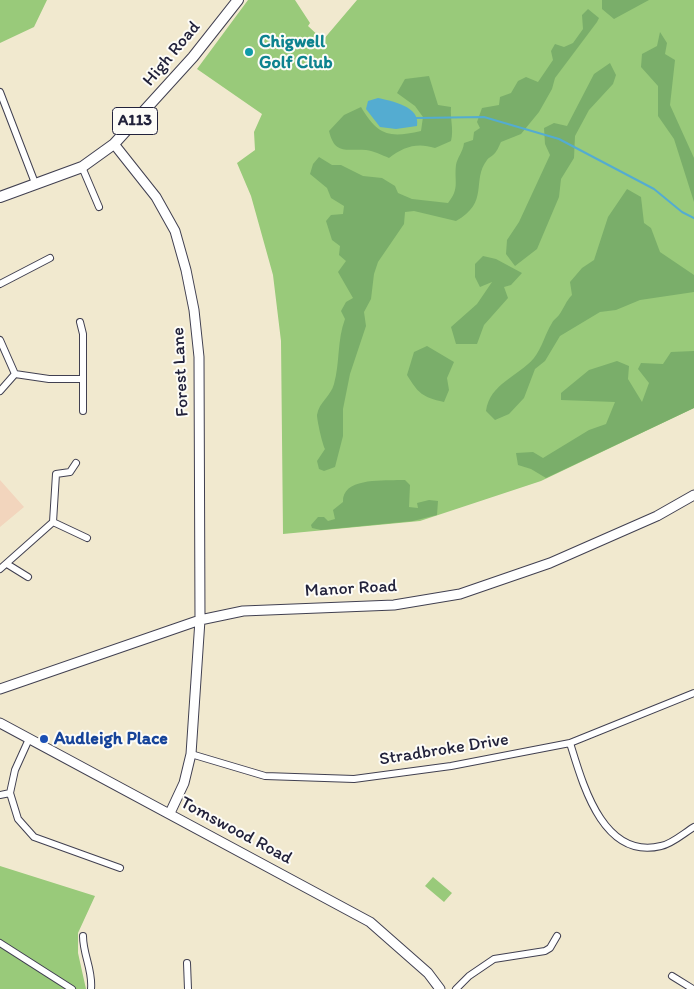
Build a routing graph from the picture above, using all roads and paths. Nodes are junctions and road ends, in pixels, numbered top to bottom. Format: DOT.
graph roads {
  1 [pos="238,0"];
  2 [pos="0,92"];
  3 [pos="114,144"];
  4 [pos="82,167"];
  5 [pos="35,182"];
  6 [pos="0,198"];
  7 [pos="99,207"];
  8 [pos="50,258"];
  9 [pos="0,284"];
  10 [pos="80,322"];
  11 [pos="0,340"];
  12 [pos="15,374"];
  13 [pos="83,379"];
  14 [pos="0,390"];
  15 [pos="83,411"];
  16 [pos="76,463"];
  17 [pos="694,495"];
  18 [pos="53,522"];
  19 [pos="88,538"];
  20 [pos="7,564"];
  21 [pos="0,569"];
  22 [pos="28,577"];
  23 [pos="200,620"];
  24 [pos="0,689"];
  25 [pos="694,693"];
  26 [pos="0,723"];
  27 [pos="29,738"];
  28 [pos="570,743"];
  29 [pos="191,754"];
  30 [pos="10,794"];
  31 [pos="0,795"];
  32 [pos="170,814"];
  33 [pos="694,827"];
  34 [pos="120,868"];
  35 [pos="83,936"];
  36 [pos="557,936"];
  37 [pos="0,943"];
  38 [pos="187,963"];
  39 [pos="672,976"];
  40 [pos="72,989"];
  41 [pos="91,989"];
  42 [pos="188,989"];
  43 [pos="440,989"];
  44 [pos="456,989"];
  45 [pos="693,989"];
  1 -- 3 [label="main road, High Road / A113"];
  2 -- 5 [label="street"];
  3 -- 4 [label="main road, High Road / A113"];
  3 -- 23 [label="street, Forest Lane"];
  4 -- 5 [label="main road, High Road / A113"];
  4 -- 7 [label="street"];
  5 -- 6 [label="main road, High Road / A113"];
  8 -- 9 [label="street"];
  10 -- 13 [label="street"];
  11 -- 12 [label="street"];
  12 -- 13 [label="street"];
  12 -- 14 [label="street"];
  13 -- 15 [label="street"];
  16 -- 18 [label="street"];
  17 -- 23 [label="street, Manor Road"];
  18 -- 19 [label="street"];
  18 -- 20 [label="street"];
  20 -- 21 [label="street"];
  20 -- 22 [label="street"];
  23 -- 24 [label="street, Manor Road"];
  23 -- 29 [label="street, Forest Lane"];
  25 -- 28 [label="street, Stradbroke Drive"];
  26 -- 27 [label="street, Tomswood Road"];
  27 -- 30 [label="street"];
  27 -- 32 [label="street, Tomswood Road"];
  28 -- 29 [label="street, Stradbroke Drive"];
  28 -- 33 [label="street"];
  29 -- 32 [label="street, Forest Lane"];
  30 -- 31 [label="street"];
  30 -- 34 [label="street"];
  32 -- 43 [label="street, Tomswood Road"];
  35 -- 41 [label="street"];
  36 -- 44 [label="street"];
  37 -- 40 [label="street"];
  38 -- 42 [label="street"];
  39 -- 45 [label="street"];
}
